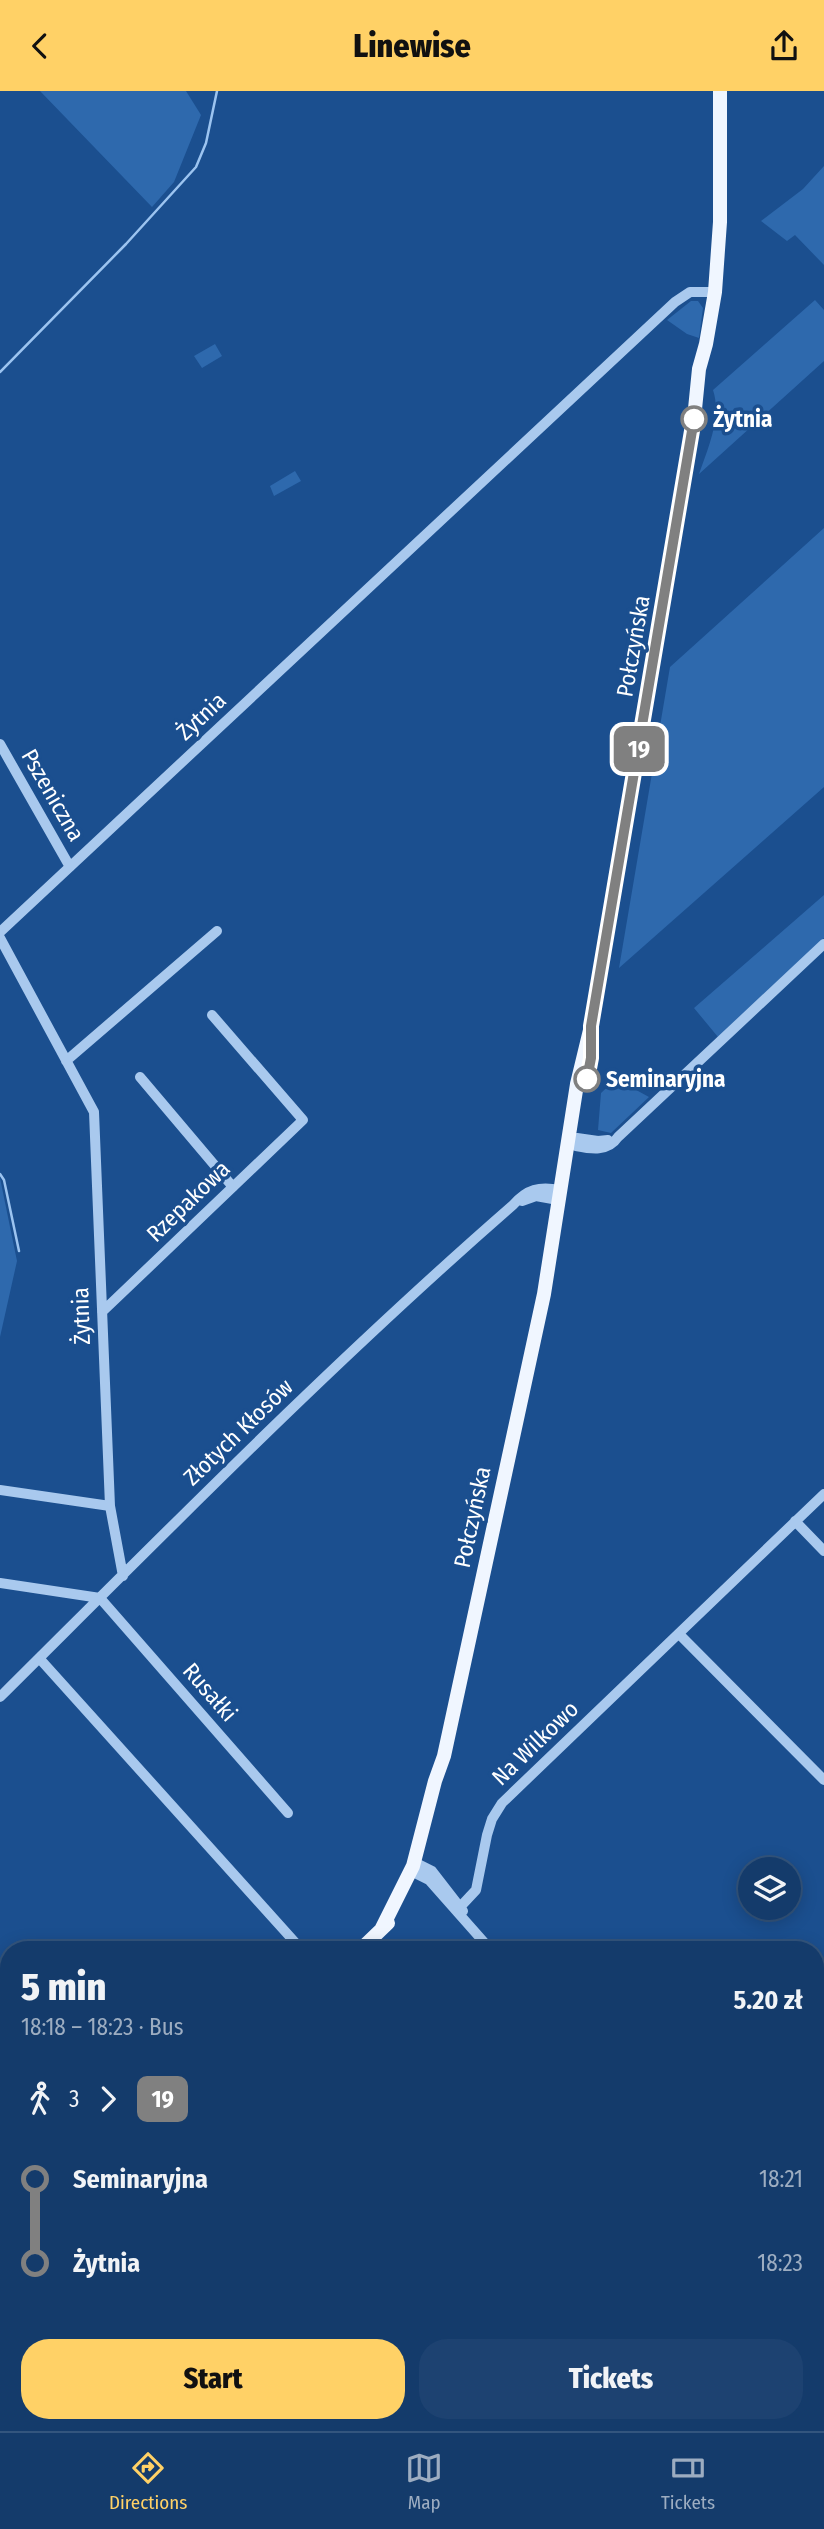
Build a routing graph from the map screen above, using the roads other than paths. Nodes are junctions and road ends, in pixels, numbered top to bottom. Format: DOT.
graph roads {
  1 [pos="720,91"];
  2 [pos="715,292"];
  3 [pos="0,744"];
  4 [pos="70,867"];
  5 [pos="217,931"];
  6 [pos="0,932"];
  7 [pos="0,938"];
  8 [pos="824,944"];
  9 [pos="212,1015"];
  10 [pos="66,1061"];
  11 [pos="140,1077"];
  12 [pos="573,1141"];
  13 [pos="233,1187"];
  14 [pos="561,1196"];
  15 [pos="102,1312"];
  16 [pos="0,1490"];
  17 [pos="824,1494"];
  18 [pos="110,1506"];
  19 [pos="795,1521"];
  20 [pos="824,1551"];
  21 [pos="123,1576"];
  22 [pos="0,1583"];
  23 [pos="100,1598"];
  24 [pos="679,1634"];
  25 [pos="39,1658"];
  26 [pos="0,1697"];
  27 [pos="824,1780"];
  28 [pos="288,1813"];
  29 [pos="417,1868"];
  30 [pos="461,1906"];
  31 [pos="469,1923"];
  32 [pos="294,1941"];
  33 [pos="369,1941"];
  34 [pos="484,1941"];
  1 -- 2 [label="main road, Połczyńska"];
  2 -- 4 [label="street, Żytnia"];
  2 -- 12 [label="main road, Połczyńska"];
  3 -- 4 [label="street, Pszeniczna"];
  4 -- 6 [label="street, Żytnia"];
  5 -- 10 [label="street"];
  7 -- 10 [label="street, Żytnia"];
  8 -- 12 [label="street"];
  9 -- 13 [label="street, Rzepakowa"];
  10 -- 15 [label="street, Żytnia"];
  11 -- 13 [label="street"];
  12 -- 14 [label="main road, Połczyńska"];
  13 -- 15 [label="street, Rzepakowa"];
  14 -- 21 [label="street, Złotych Kłosów"];
  14 -- 29 [label="main road, Połczyńska"];
  15 -- 18 [label="street, Żytnia"];
  16 -- 18 [label="street"];
  17 -- 19 [label="street, Na Wilkowo"];
  18 -- 21 [label="street, Żytnia"];
  19 -- 20 [label="street"];
  19 -- 24 [label="street, Na Wilkowo"];
  21 -- 23 [label="street, Złotych Kłosów"];
  22 -- 23 [label="street"];
  23 -- 25 [label="street, Złotych Kłosów"];
  23 -- 28 [label="street, Rusałki"];
  24 -- 27 [label="street"];
  24 -- 30 [label="street, Na Wilkowo"];
  25 -- 26 [label="street, Złotych Kłosów"];
  25 -- 32 [label="street"];
  29 -- 30 [label="street"];
  29 -- 31 [label="street"];
  29 -- 33 [label="main road, Połczyńska"];
  30 -- 31 [label="street"];
  31 -- 34 [label="street"];
}
